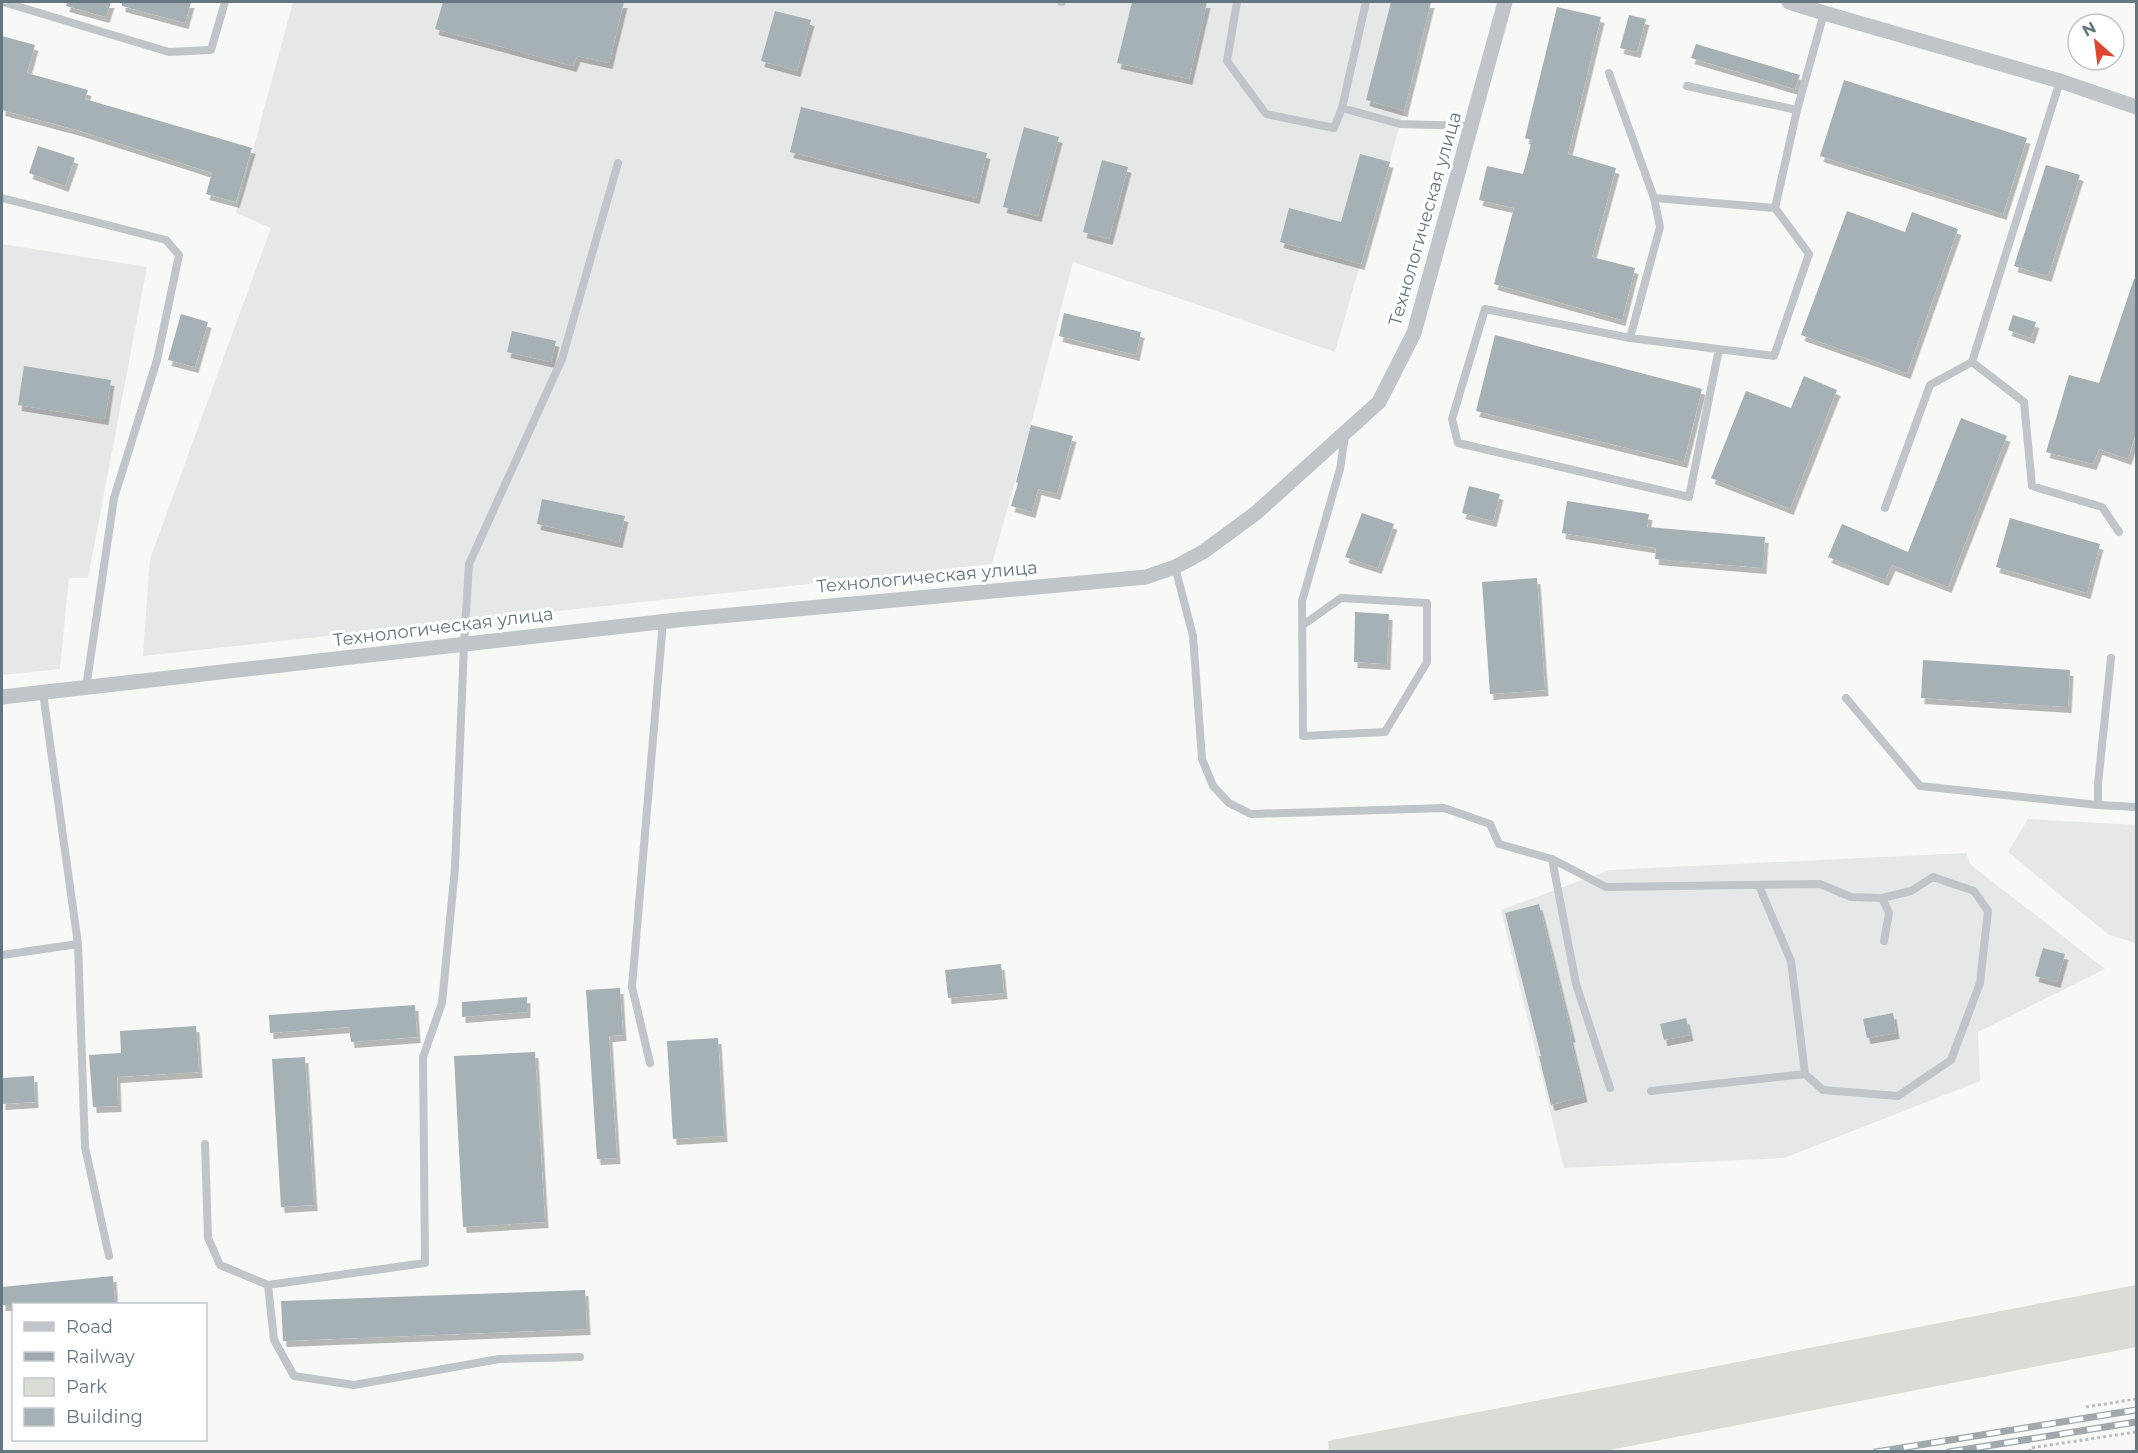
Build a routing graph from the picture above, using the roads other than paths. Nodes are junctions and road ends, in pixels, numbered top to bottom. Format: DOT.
graph roads {
  1 [pos="3,2"];
  2 [pos="225,2"];
  3 [pos="1237,2"];
  4 [pos="1366,2"];
  5 [pos="1505,2"];
  6 [pos="1790,2"];
  7 [pos="1817,8"];
  8 [pos="1609,73"];
  9 [pos="2060,81"];
  10 [pos="1687,86"];
  11 [pos="2136,107"];
  12 [pos="1342,108"];
  13 [pos="1797,110"];
  14 [pos="1471,126"];
  15 [pos="618,163"];
  16 [pos="2,198"];
  17 [pos="1654,198"];
  18 [pos="1775,208"];
  19 [pos="1630,338"];
  20 [pos="1719,349"];
  21 [pos="1972,362"];
  22 [pos="1345,434"];
  23 [pos="1886,508"];
  24 [pos="2119,532"];
  25 [pos="1175,567"];
  26 [pos="663,621"];
  27 [pos="1303,625"];
  28 [pos="464,644"];
  29 [pos="2111,658"];
  30 [pos="86,688"];
  31 [pos="43,693"];
  32 [pos="2,697"];
  33 [pos="1846,698"];
  34 [pos="2098,805"];
  35 [pos="2136,807"];
  36 [pos="1552,860"];
  37 [pos="1759,886"];
  38 [pos="1882,898"];
  39 [pos="1884,941"];
  40 [pos="78,944"];
  41 [pos="2,955"];
  42 [pos="650,1063"];
  43 [pos="1805,1074"];
  44 [pos="1610,1089"];
  45 [pos="1651,1091"];
  46 [pos="205,1144"];
  47 [pos="109,1256"];
  48 [pos="268,1285"];
  49 [pos="580,1357"];
  1 -- 2 [label="lane"];
  3 -- 12 [label="lane"];
  4 -- 12 [label="lane"];
  5 -- 14 [label="street, Технологическая улица"];
  6 -- 7 [label="street"];
  7 -- 9 [label="street"];
  7 -- 13 [label="lane"];
  8 -- 17 [label="lane"];
  9 -- 11 [label="street"];
  9 -- 21 [label="lane"];
  10 -- 13 [label="lane"];
  12 -- 14 [label="lane"];
  13 -- 18 [label="lane"];
  14 -- 22 [label="street, Технологическая улица"];
  15 -- 28 [label="lane"];
  16 -- 30 [label="lane"];
  17 -- 18 [label="lane"];
  17 -- 19 [label="lane"];
  18 -- 20 [label="lane"];
  19 -- 20 [label="lane"];
  19 -- 20 [label="lane"];
  21 -- 23 [label="lane"];
  21 -- 24 [label="lane"];
  22 -- 25 [label="street, Технологическая улица"];
  22 -- 27 [label="lane"];
  25 -- 26 [label="street, Технологическая улица"];
  25 -- 36 [label="lane"];
  26 -- 28 [label="street, Технологическая улица"];
  26 -- 42 [label="lane"];
  27 -- 27 [label="lane"];
  28 -- 30 [label="street, Технологическая улица"];
  28 -- 48 [label="lane"];
  29 -- 34 [label="lane"];
  30 -- 31 [label="street, Технологическая улица"];
  31 -- 32 [label="street, Технологическая улица"];
  31 -- 40 [label="lane"];
  33 -- 34 [label="lane"];
  34 -- 35 [label="lane"];
  36 -- 37 [label="lane"];
  36 -- 44 [label="lane"];
  37 -- 38 [label="lane"];
  37 -- 43 [label="lane"];
  38 -- 39 [label="lane"];
  38 -- 43 [label="lane"];
  40 -- 41 [label="lane"];
  40 -- 47 [label="lane"];
  43 -- 45 [label="lane"];
  46 -- 48 [label="lane"];
  48 -- 49 [label="lane"];
}
